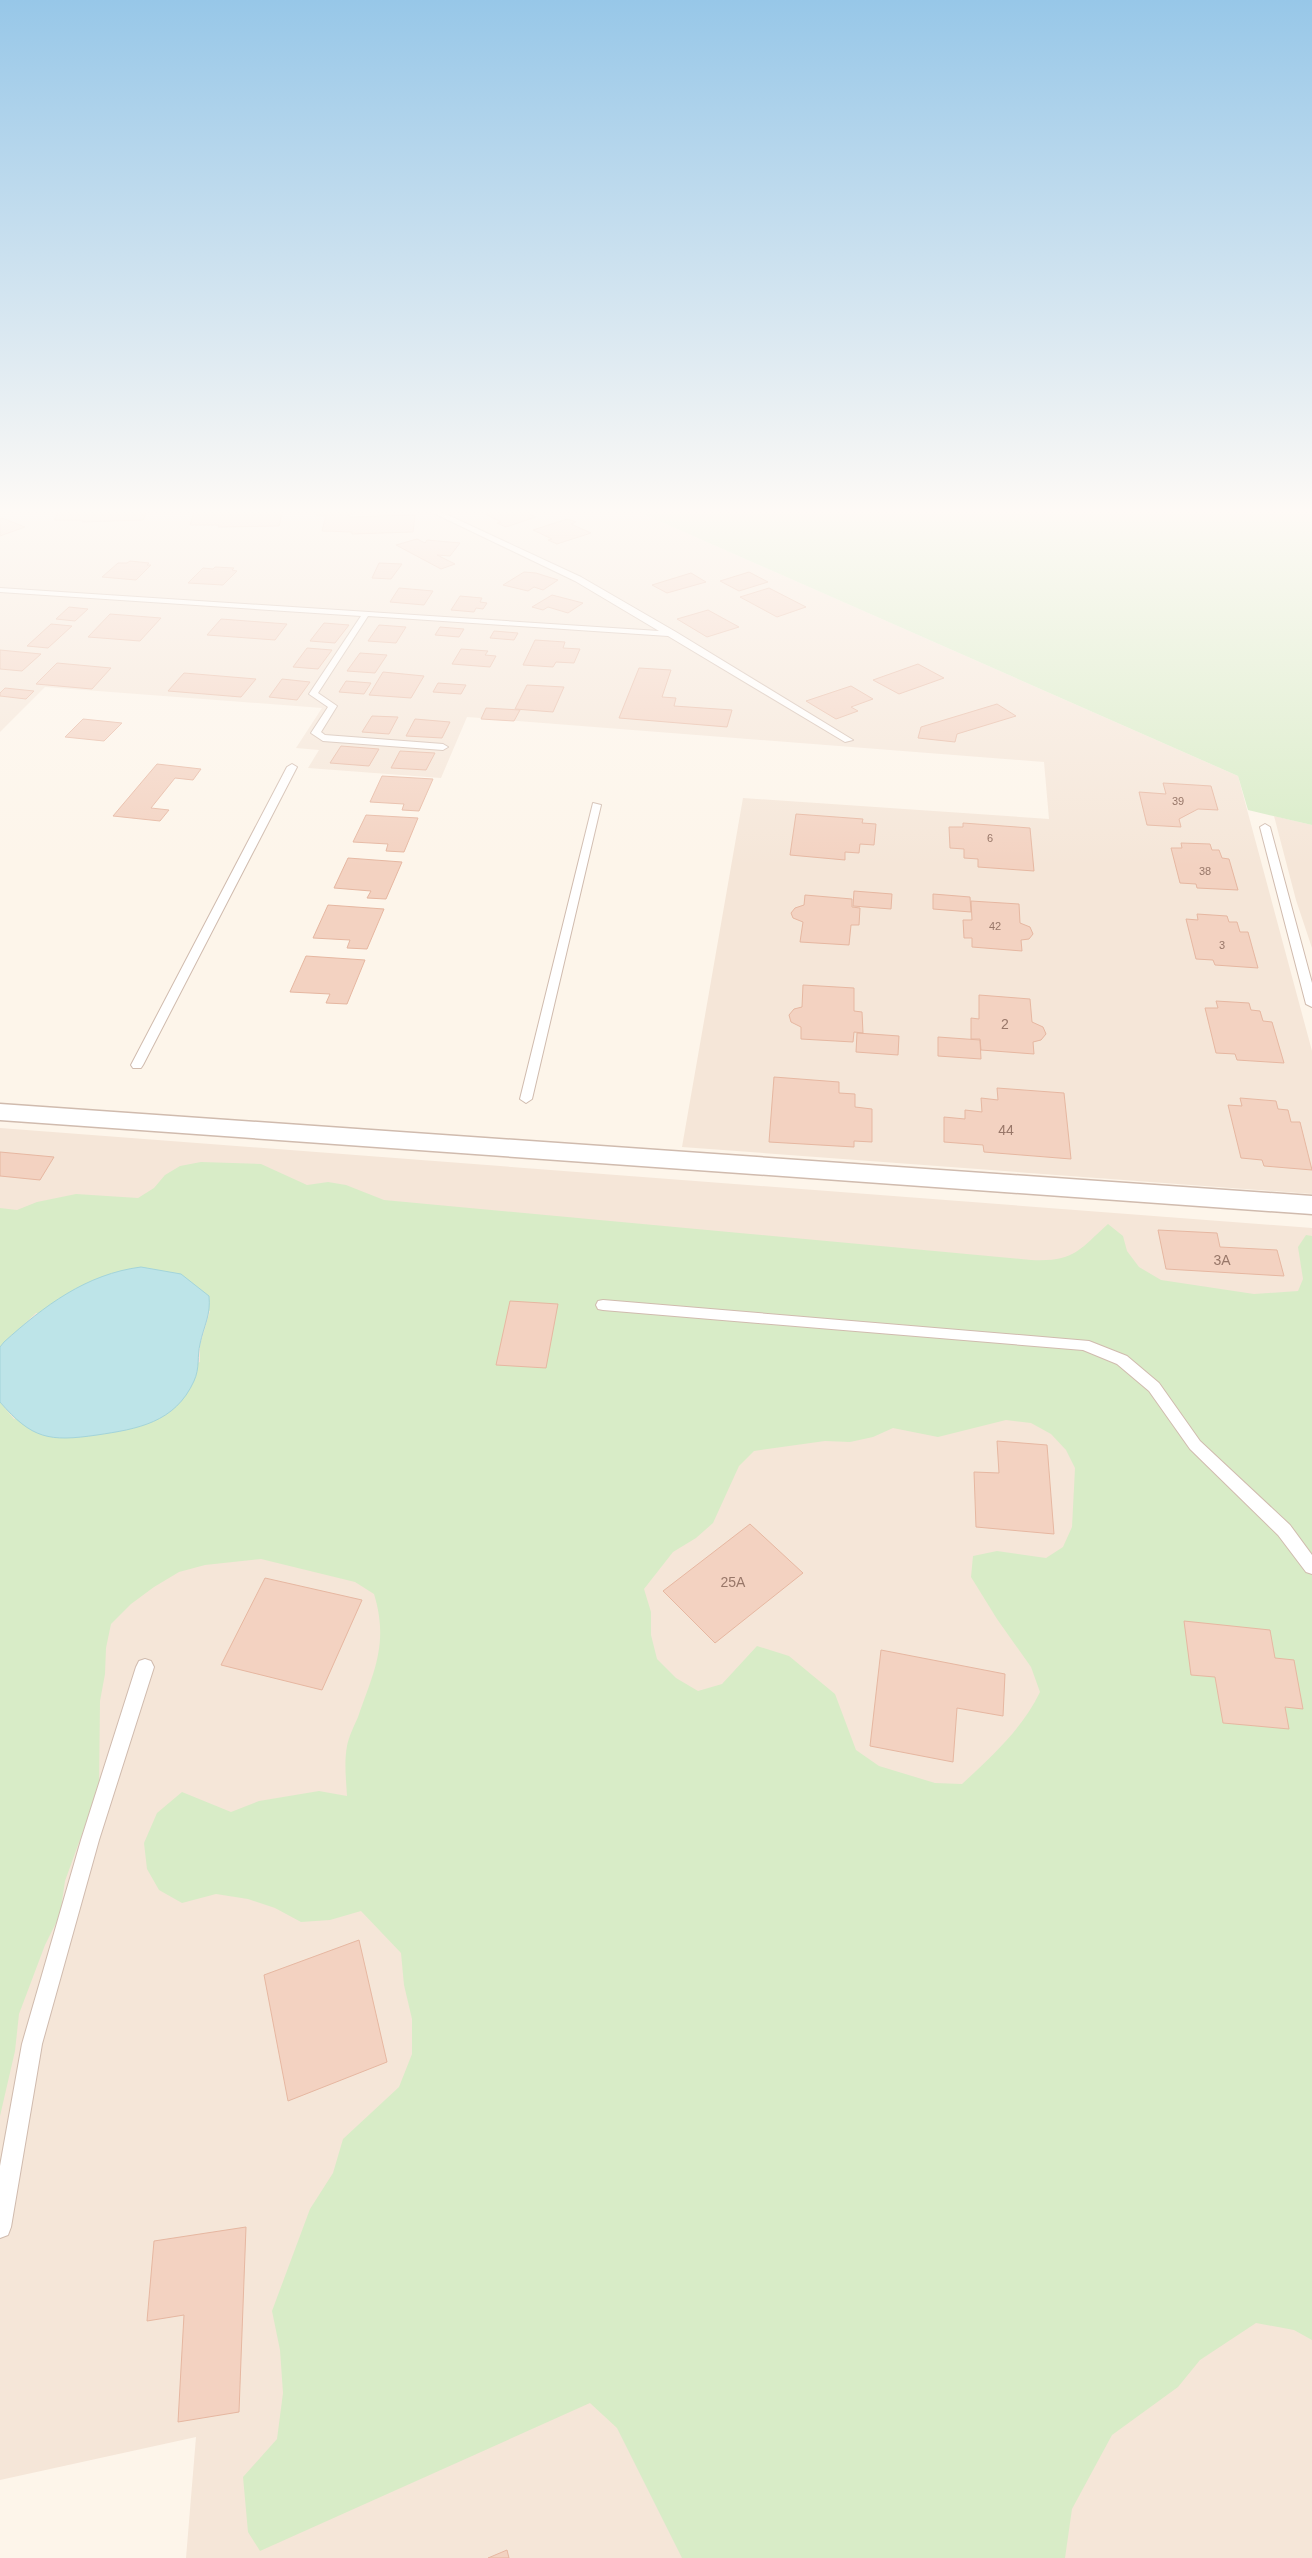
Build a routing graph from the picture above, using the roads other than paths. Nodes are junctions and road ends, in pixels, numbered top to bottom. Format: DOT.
graph roads {
  1 [pos="356,628"];
  2 [pos="587,628"];
  3 [pos="663,628"];
  4 [pos="673,634"];
  5 [pos="848,740"];
  6 [pos="443,747"];
  7 [pos="292,767"];
  8 [pos="596,805"];
  9 [pos="1265,827"];
  10 [pos="1312,1004"];
  11 [pos="138,1065"];
  12 [pos="526,1099"];
  13 [pos="0,1112"];
  14 [pos="1312,1205"];
  15 [pos="603,1305"];
  16 [pos="1312,1567"];
  17 [pos="145,1667"];
  18 [pos="0,2227"];
  1 -- 6 [label="lane"];
  2 -- 4 [label="lane"];
  3 -- 4 [label="lane"];
  4 -- 5 [label="lane"];
  7 -- 11 [label="lane"];
  8 -- 12 [label="lane"];
  9 -- 10 [label="lane"];
  13 -- 14 [label="street"];
  15 -- 16 [label="lane"];
  17 -- 18 [label="lane"];
}
